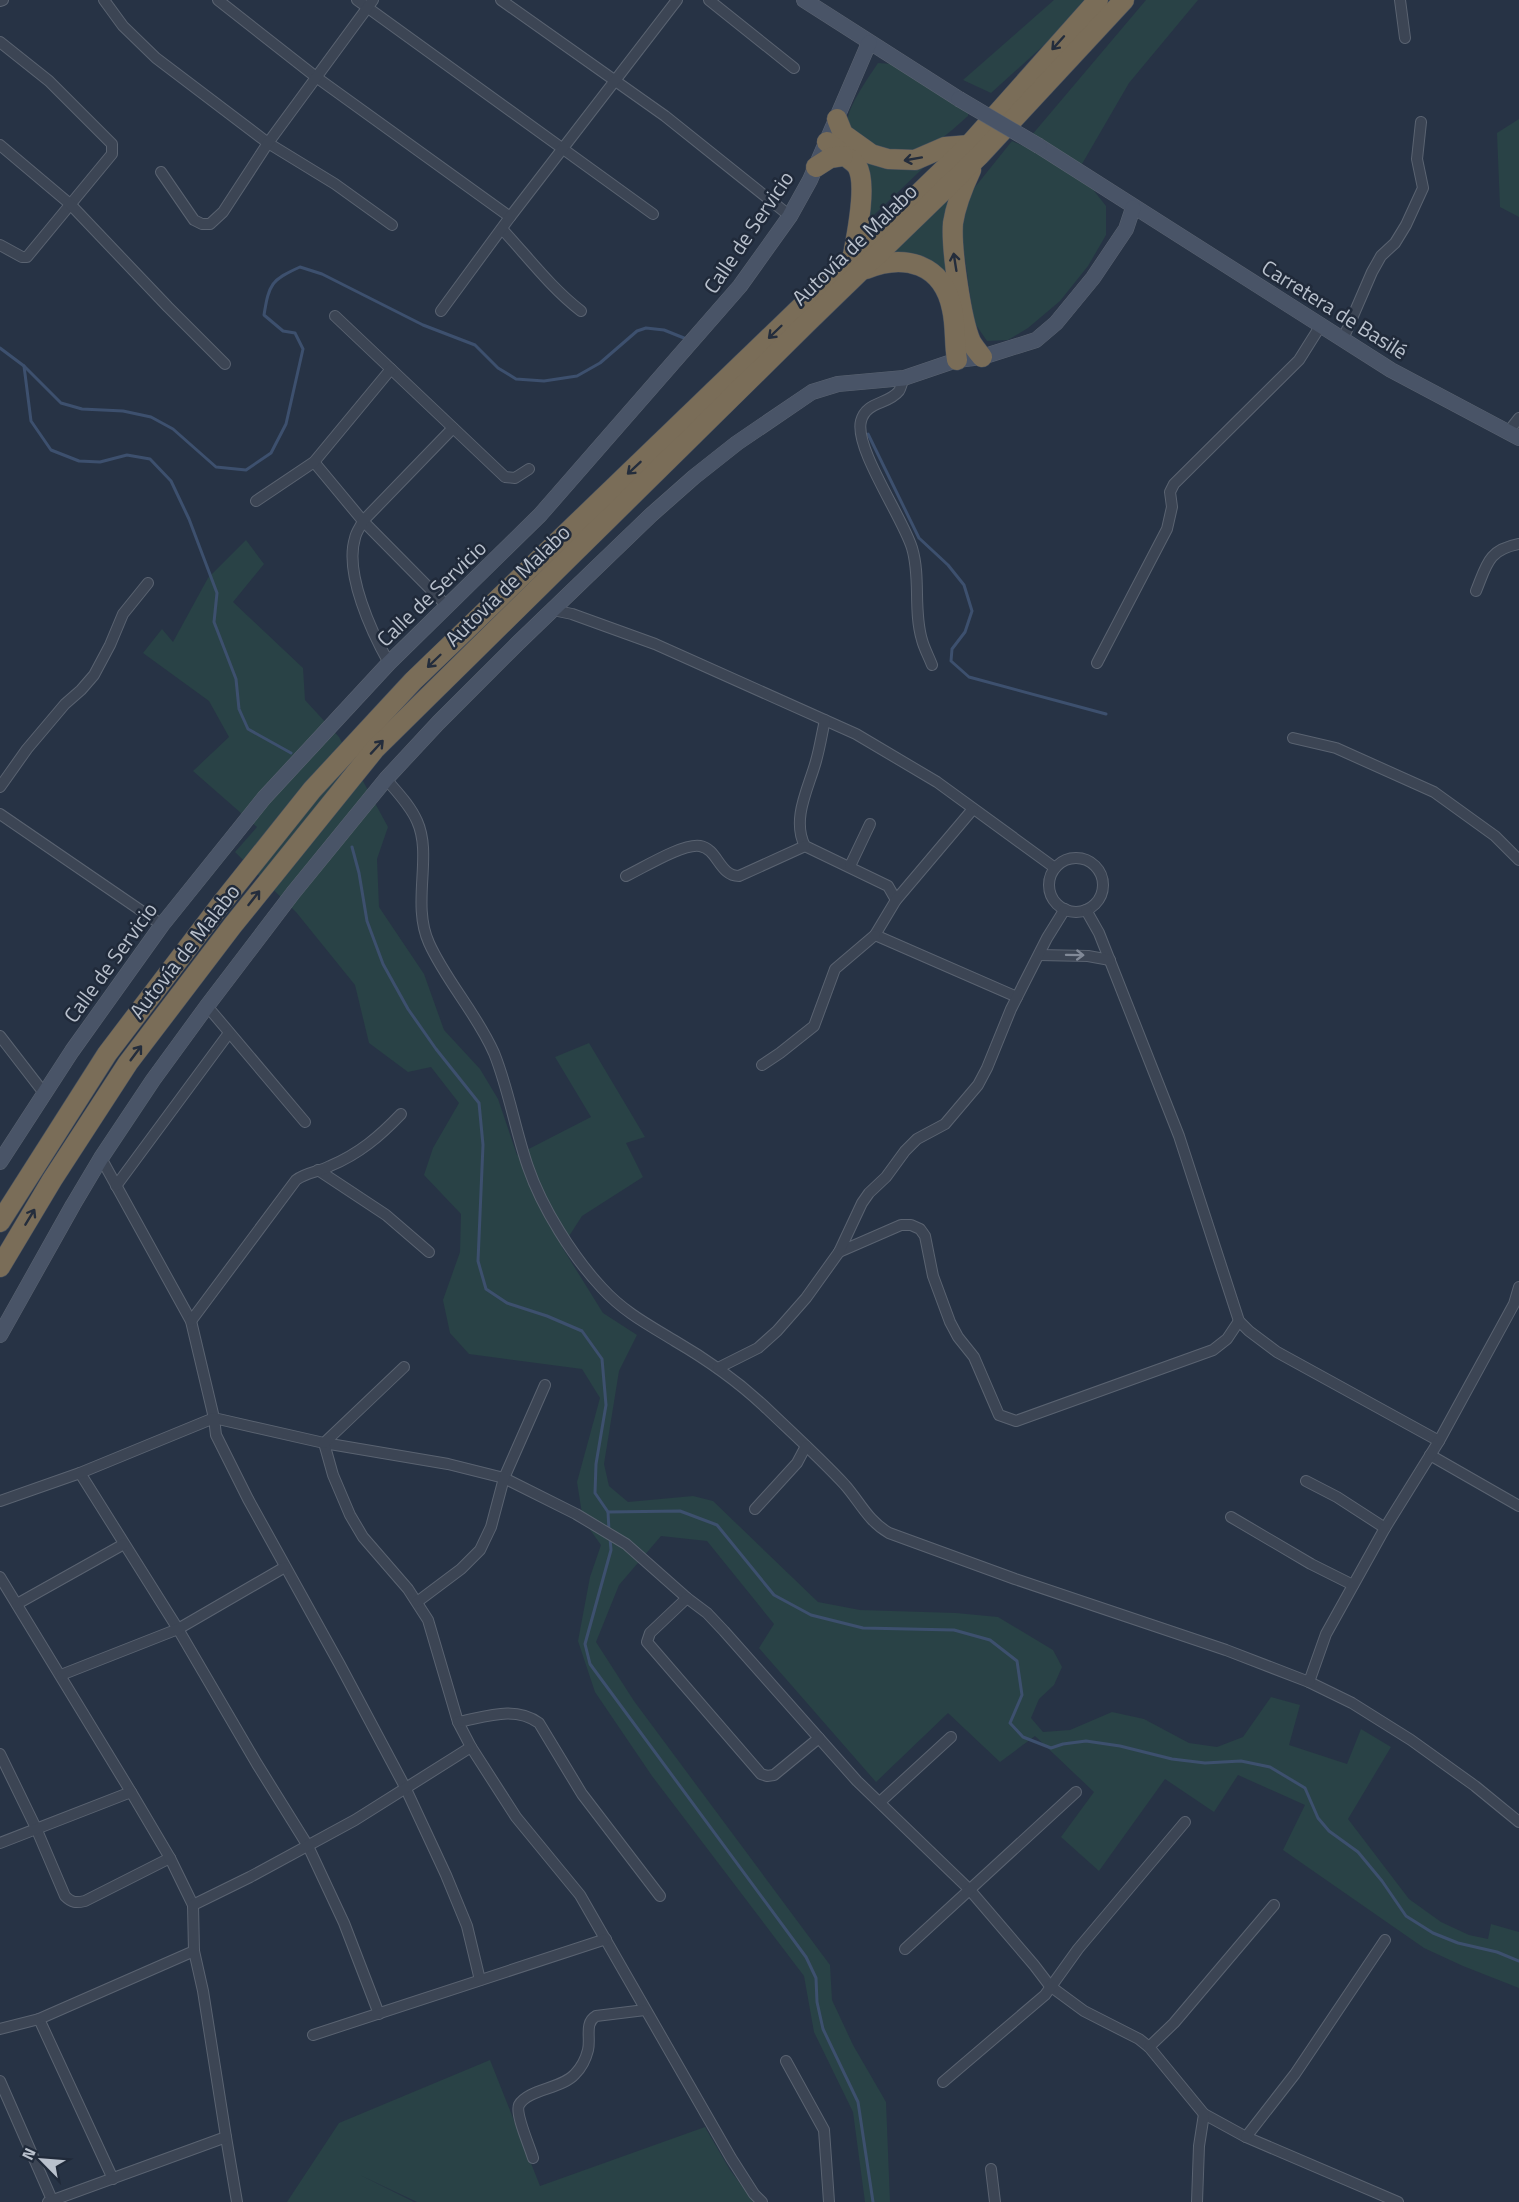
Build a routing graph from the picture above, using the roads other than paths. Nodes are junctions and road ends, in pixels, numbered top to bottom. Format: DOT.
graph roads {
  1 [pos="105,0"];
  2 [pos="218,0"];
  3 [pos="357,0"];
  4 [pos="501,0"];
  5 [pos="677,0"];
  6 [pos="710,0"];
  7 [pos="804,0"];
  8 [pos="1098,0"];
  9 [pos="1124,0"];
  10 [pos="1401,0"];
  11 [pos="370,4"];
  12 [pos="1405,38"];
  13 [pos="0,42"];
  14 [pos="869,43"];
  15 [pos="794,68"];
  16 [pos="316,76"];
  17 [pos="616,80"];
  18 [pos="837,119"];
  19 [pos="1420,122"];
  20 [pos="828,142"];
  21 [pos="268,143"];
  22 [pos="0,145"];
  23 [pos="563,150"];
  24 [pos="975,150"];
  25 [pos="843,156"];
  26 [pos="816,167"];
  27 [pos="161,172"];
  28 [pos="70,204"];
  29 [pos="1133,208"];
  30 [pos="653,214"];
  31 [pos="790,216"];
  32 [pos="510,217"];
  33 [pos="393,225"];
  34 [pos="502,229"];
  35 [pos="0,245"];
  36 [pos="856,265"];
  37 [pos="441,311"];
  38 [pos="581,311"];
  39 [pos="335,316"];
  40 [pos="1321,325"];
  41 [pos="1343,339"];
  42 [pos="982,357"];
  43 [pos="957,360"];
  44 [pos="225,364"];
  45 [pos="391,369"];
  46 [pos="904,378"];
  47 [pos="1519,418"];
  48 [pos="453,428"];
  49 [pos="1514,435"];
  50 [pos="314,462"];
  51 [pos="529,469"];
  52 [pos="256,501"];
  53 [pos="363,521"];
  54 [pos="1519,544"];
  55 [pos="148,582"];
  56 [pos="1476,591"];
  57 [pos="558,605"];
  58 [pos="447,606"];
  59 [pos="389,663"];
  60 [pos="1097,663"];
  61 [pos="932,665"];
  62 [pos="825,720"];
  63 [pos="1293,738"];
  64 [pos="386,779"];
  65 [pos="0,787"];
  66 [pos="974,809"];
  67 [pos="0,814"];
  68 [pos="870,824"];
  69 [pos="805,846"];
  70 [pos="1519,860"];
  71 [pos="850,866"];
  72 [pos="1055,868"];
  73 [pos="626,876"];
  74 [pos="896,900"];
  75 [pos="1065,909"];
  76 [pos="1086,910"];
  77 [pos="162,924"];
  78 [pos="875,935"];
  79 [pos="1039,955"];
  80 [pos="1110,960"];
  81 [pos="1017,998"];
  82 [pos="207,1006"];
  83 [pos="229,1032"];
  84 [pos="0,1036"];
  85 [pos="762,1065"];
  86 [pos="44,1093"];
  87 [pos="401,1114"];
  88 [pos="305,1122"];
  89 [pos="101,1158"];
  90 [pos="0,1162"];
  91 [pos="318,1170"];
  92 [pos="116,1186"];
  93 [pos="0,1222"];
  94 [pos="429,1252"];
  95 [pos="839,1252"];
  96 [pos="0,1267"];
  97 [pos="1519,1287"];
  98 [pos="190,1321"];
  99 [pos="1239,1321"];
  100 [pos="0,1335"];
  101 [pos="404,1367"];
  102 [pos="718,1368"];
  103 [pos="545,1384"];
  104 [pos="214,1418"];
  105 [pos="1439,1441"];
  106 [pos="324,1443"];
  107 [pos="806,1446"];
  108 [pos="1431,1455"];
  109 [pos="80,1473"];
  110 [pos="504,1478"];
  111 [pos="1306,1481"];
  112 [pos="0,1501"];
  113 [pos="1519,1506"];
  114 [pos="755,1509"];
  115 [pos="1231,1518"];
  116 [pos="1385,1528"];
  117 [pos="124,1544"];
  118 [pos="285,1568"];
  119 [pos="0,1577"];
  120 [pos="1353,1585"];
  121 [pos="687,1598"];
  122 [pos="417,1602"];
  123 [pos="17,1604"];
  124 [pos="178,1629"];
  125 [pos="61,1675"];
  126 [pos="1309,1682"];
  127 [pos="458,1722"];
  128 [pos="951,1737"];
  129 [pos="819,1738"];
  130 [pos="471,1747"];
  131 [pos="0,1754"];
  132 [pos="405,1787"];
  133 [pos="131,1792"];
  134 [pos="1076,1792"];
  135 [pos="880,1802"];
  136 [pos="1185,1822"];
  137 [pos="1519,1822"];
  138 [pos="36,1828"];
  139 [pos="0,1843"];
  140 [pos="308,1846"];
  141 [pos="170,1858"];
  142 [pos="969,1889"];
  143 [pos="660,1896"];
  144 [pos="193,1905"];
  145 [pos="1274,1905"];
  146 [pos="606,1939"];
  147 [pos="1385,1940"];
  148 [pos="905,1949"];
  149 [pos="194,1951"];
  150 [pos="480,1980"];
  151 [pos="1050,1986"];
  152 [pos="645,2010"];
  153 [pos="379,2014"];
  154 [pos="39,2019"];
  155 [pos="0,2029"];
  156 [pos="313,2035"];
  157 [pos="1149,2047"];
  158 [pos="786,2061"];
  159 [pos="0,2081"];
  160 [pos="944,2082"];
  161 [pos="1204,2114"];
  162 [pos="1246,2137"];
  163 [pos="226,2138"];
  164 [pos="533,2158"];
  165 [pos="992,2169"];
  166 [pos="113,2179"];
  167 [pos="51,2202"];
  168 [pos="237,2202"];
  169 [pos="762,2202"];
  170 [pos="829,2202"];
  171 [pos="995,2202"];
  172 [pos="1197,2202"];
  173 [pos="1398,2202"];
  1 -- 21 [label="street"];
  2 -- 16 [label="street"];
  3 -- 11 [label="street"];
  4 -- 17 [label="street"];
  5 -- 17 [label="street"];
  6 -- 15 [label="street"];
  7 -- 14 [label="street, Carretera de Basilé"];
  8 -- 24 [label="highway, Autovía de Malabo, one-way"];
  9 -- 24 [label="highway, Autovía de Malabo"];
  10 -- 12 [label="street"];
  11 -- 16 [label="street"];
  11 -- 23 [label="street"];
  13 -- 28 [label="street"];
  14 -- 18 [label="street, Calle de Servicio"];
  14 -- 29 [label="street, Carretera de Basilé, bridge"];
  16 -- 21 [label="street"];
  16 -- 32 [label="street"];
  17 -- 23 [label="street"];
  17 -- 31 [label="street"];
  18 -- 20 [label="street, Calle de Servicio"];
  24 -- 18 [label="highway, one-way"];
  19 -- 41 [label="street"];
  20 -- 25 [label="highway"];
  20 -- 26 [label="street, Calle de Servicio"];
  21 -- 27 [label="street"];
  21 -- 33 [label="street"];
  22 -- 28 [label="street"];
  23 -- 30 [label="street"];
  23 -- 32 [label="street"];
  24 -- 36 [label="highway, Autovía de Malabo"];
  42 -- 24 [label="highway, one-way"];
  25 -- 26 [label="highway"];
  25 -- 36 [label="highway"];
  26 -- 31 [label="street, Calle de Servicio"];
  28 -- 35 [label="street"];
  28 -- 44 [label="street"];
  29 -- 40 [label="street, Carretera de Basilé"];
  29 -- 42 [label="street"];
  31 -- 58 [label="street, Calle de Servicio"];
  32 -- 34 [label="street"];
  34 -- 37 [label="street"];
  34 -- 38 [label="street"];
  36 -- 43 [label="highway"];
  36 -- 93 [label="highway, Autovía de Malabo, one-way"];
  96 -- 36 [label="highway, Autovía de Malabo, one-way"];
  39 -- 45 [label="street"];
  40 -- 41 [label="street, Carretera de Basilé"];
  40 -- 60 [label="street"];
  41 -- 49 [label="street, Carretera de Basilé"];
  42 -- 43 [label="street"];
  43 -- 46 [label="street"];
  45 -- 48 [label="street"];
  45 -- 50 [label="street"];
  46 -- 57 [label="street"];
  46 -- 61 [label="street"];
  47 -- 49 [label="street"];
  48 -- 51 [label="street"];
  48 -- 53 [label="street"];
  50 -- 52 [label="street"];
  50 -- 53 [label="street"];
  53 -- 58 [label="street"];
  53 -- 59 [label="street"];
  54 -- 56 [label="street"];
  55 -- 65 [label="street"];
  57 -- 62 [label="street"];
  57 -- 64 [label="street"];
  58 -- 59 [label="street, Calle de Servicio"];
  59 -- 77 [label="street, Calle de Servicio"];
  62 -- 66 [label="street"];
  62 -- 69 [label="street"];
  63 -- 70 [label="street"];
  64 -- 82 [label="street"];
  64 -- 102 [label="street"];
  66 -- 72 [label="street"];
  66 -- 74 [label="street"];
  67 -- 77 [label="street"];
  68 -- 71 [label="street"];
  69 -- 71 [label="street"];
  69 -- 73 [label="street"];
  71 -- 74 [label="street"];
  72 -- 75 [label="street"];
  72 -- 76 [label="street"];
  74 -- 78 [label="street"];
  75 -- 76 [label="street"];
  75 -- 79 [label="street"];
  76 -- 80 [label="street"];
  77 -- 86 [label="street, Calle de Servicio"];
  78 -- 81 [label="street"];
  78 -- 85 [label="street"];
  79 -- 80 [label="street, one-way"];
  79 -- 81 [label="street"];
  80 -- 99 [label="street"];
  81 -- 95 [label="street"];
  82 -- 83 [label="street"];
  82 -- 89 [label="street"];
  83 -- 88 [label="street"];
  83 -- 92 [label="street"];
  84 -- 86 [label="street"];
  86 -- 90 [label="street, Calle de Servicio"];
  87 -- 91 [label="street"];
  89 -- 92 [label="street"];
  89 -- 100 [label="street"];
  91 -- 94 [label="street"];
  91 -- 98 [label="street"];
  92 -- 98 [label="street"];
  95 -- 99 [label="street"];
  95 -- 102 [label="street"];
  97 -- 105 [label="street"];
  98 -- 104 [label="street"];
  99 -- 105 [label="street"];
  101 -- 106 [label="street"];
  102 -- 107 [label="street"];
  103 -- 110 [label="street"];
  104 -- 106 [label="street"];
  104 -- 109 [label="street"];
  104 -- 118 [label="street"];
  105 -- 108 [label="street"];
  106 -- 110 [label="street"];
  106 -- 122 [label="street"];
  107 -- 114 [label="street"];
  107 -- 126 [label="street"];
  108 -- 113 [label="street"];
  108 -- 116 [label="street"];
  109 -- 112 [label="street"];
  109 -- 117 [label="street"];
  110 -- 121 [label="street"];
  110 -- 122 [label="street"];
  111 -- 116 [label="street"];
  115 -- 120 [label="street"];
  116 -- 120 [label="street"];
  117 -- 123 [label="street"];
  117 -- 124 [label="street"];
  118 -- 124 [label="street"];
  118 -- 132 [label="street"];
  119 -- 123 [label="street"];
  120 -- 126 [label="street"];
  121 -- 129 [label="street"];
  121 -- 129 [label="street"];
  122 -- 127 [label="street"];
  123 -- 125 [label="street"];
  124 -- 125 [label="street"];
  124 -- 140 [label="street"];
  125 -- 133 [label="street"];
  126 -- 137 [label="street"];
  127 -- 130 [label="street"];
  127 -- 143 [label="street"];
  128 -- 135 [label="street"];
  129 -- 135 [label="street"];
  130 -- 132 [label="street"];
  130 -- 146 [label="street"];
  131 -- 138 [label="street"];
  132 -- 140 [label="street"];
  132 -- 150 [label="street"];
  133 -- 138 [label="street"];
  133 -- 141 [label="street"];
  134 -- 142 [label="street"];
  135 -- 142 [label="street"];
  136 -- 151 [label="street"];
  138 -- 139 [label="street"];
  138 -- 141 [label="street"];
  140 -- 144 [label="street"];
  140 -- 153 [label="street"];
  141 -- 144 [label="street"];
  142 -- 148 [label="street"];
  142 -- 151 [label="street"];
  144 -- 149 [label="street"];
  145 -- 157 [label="street"];
  146 -- 150 [label="street"];
  146 -- 152 [label="street"];
  147 -- 162 [label="street"];
  149 -- 154 [label="street"];
  149 -- 163 [label="street"];
  150 -- 153 [label="street"];
  151 -- 157 [label="street"];
  151 -- 160 [label="street"];
  152 -- 164 [label="street"];
  152 -- 169 [label="street"];
  153 -- 156 [label="street"];
  154 -- 155 [label="street"];
  154 -- 166 [label="street"];
  157 -- 161 [label="street"];
  158 -- 170 [label="street"];
  159 -- 167 [label="street"];
  161 -- 162 [label="street"];
  161 -- 172 [label="street"];
  162 -- 173 [label="street"];
  163 -- 166 [label="street"];
  163 -- 168 [label="street"];
  165 -- 171 [label="street"];
  166 -- 167 [label="street"];
}
